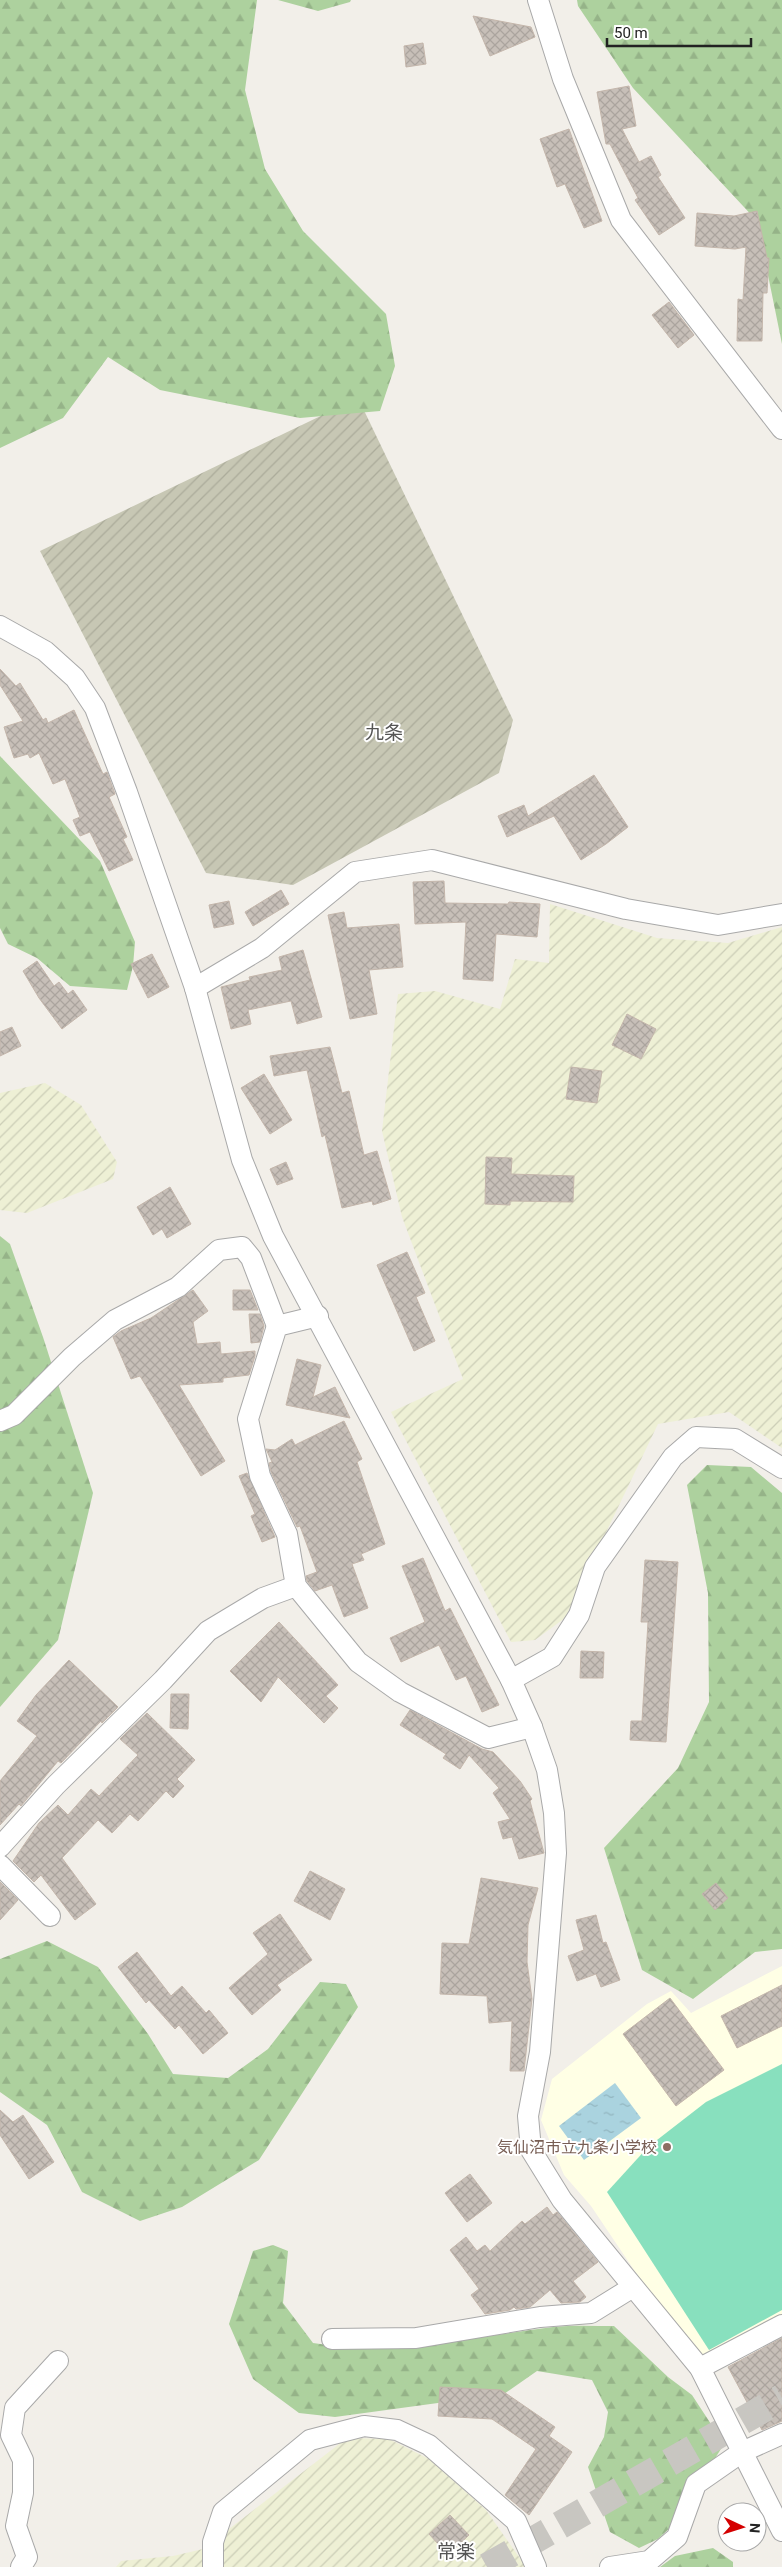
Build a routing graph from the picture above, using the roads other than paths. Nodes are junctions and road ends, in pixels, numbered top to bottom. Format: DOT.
graph roads {
  1 [pos="538,0"];
  2 [pos="782,429"];
  3 [pos="0,626"];
  4 [pos="782,914"];
  5 [pos="195,988"];
  6 [pos="318,1316"];
  7 [pos="277,1326"];
  8 [pos="0,1421"];
  9 [pos="782,1468"];
  10 [pos="296,1586"];
  11 [pos="511,1680"];
  12 [pos="532,1727"];
  13 [pos="0,1847"];
  14 [pos="0,1865"];
  15 [pos="50,1916"];
  16 [pos="634,2287"];
  17 [pos="782,2325"];
  18 [pos="332,2339"];
  19 [pos="58,2361"];
  20 [pos="700,2368"];
  21 [pos="782,2434"];
  22 [pos="742,2452"];
  23 [pos="773,2493"];
  24 [pos="782,2531"];
  25 [pos="21,2567"];
  26 [pos="213,2567"];
  27 [pos="536,2567"];
  28 [pos="610,2567"];
  1 -- 2 [label="street"];
  3 -- 5 [label="street"];
  4 -- 5 [label="street"];
  5 -- 6 [label="street"];
  6 -- 7 [label="street"];
  6 -- 11 [label="street"];
  7 -- 8 [label="street"];
  7 -- 10 [label="street"];
  9 -- 11 [label="street"];
  10 -- 12 [label="street"];
  10 -- 13 [label="street"];
  11 -- 12 [label="street"];
  12 -- 16 [label="street"];
  14 -- 15 [label="street"];
  16 -- 18 [label="street"];
  16 -- 20 [label="street"];
  17 -- 20 [label="street"];
  19 -- 25 [label="street"];
  20 -- 22 [label="street"];
  21 -- 22 [label="street"];
  22 -- 23 [label="street"];
  22 -- 28 [label="street"];
  23 -- 24 [label="street"];
  26 -- 27 [label="street"];
}
